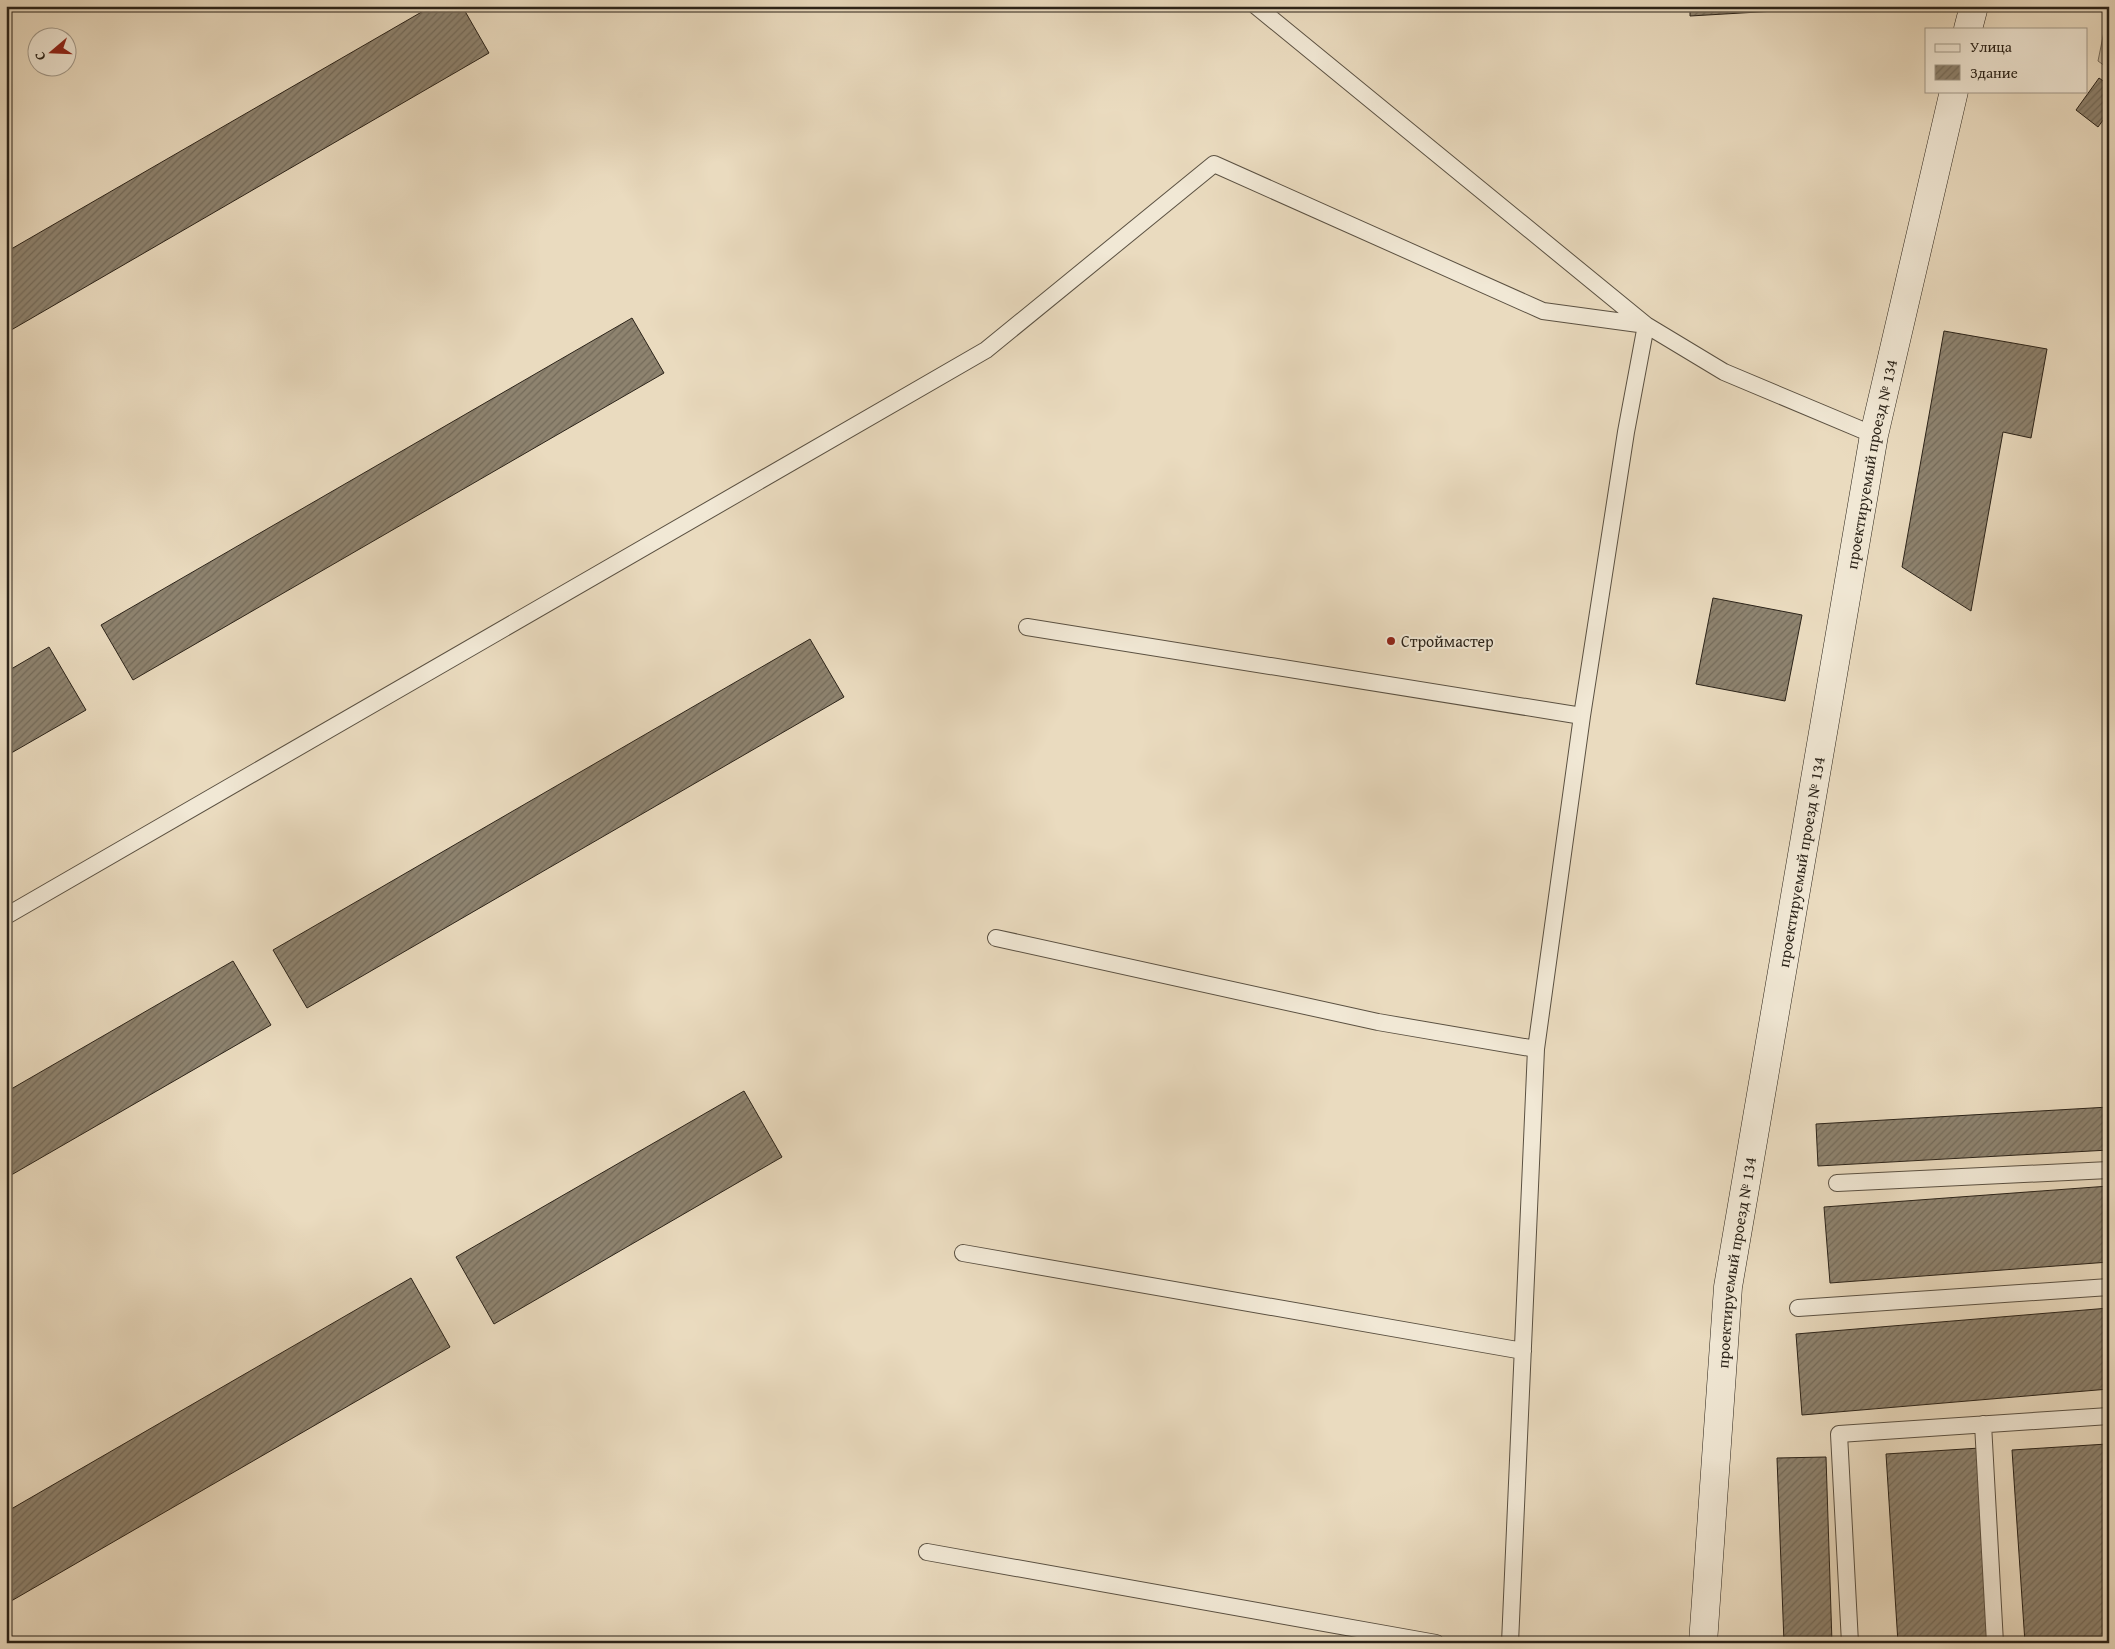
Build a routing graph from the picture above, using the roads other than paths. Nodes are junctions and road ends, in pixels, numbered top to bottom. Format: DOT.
graph roads {
  1 [pos="1256,6"];
  2 [pos="1974,6"];
  3 [pos="1968,28"];
  4 [pos="1954,92"];
  5 [pos="1646,325"];
  6 [pos="1874,435"];
  7 [pos="1027,627"];
  8 [pos="1582,716"];
  9 [pos="6,916"];
  10 [pos="996,938"];
  11 [pos="1536,1049"];
  12 [pos="2109,1170"];
  13 [pos="1837,1183"];
  14 [pos="963,1253"];
  15 [pos="2109,1287"];
  16 [pos="1798,1308"];
  17 [pos="1523,1350"];
  18 [pos="2109,1416"];
  19 [pos="1983,1424"];
  20 [pos="927,1552"];
  21 [pos="1436,1643"];
  22 [pos="1510,1643"];
  23 [pos="1702,1643"];
  24 [pos="1850,1643"];
  25 [pos="1995,1643"];
  1 -- 5 [label="lane"];
  2 -- 3 [label="street"];
  4 -- 6 [label="street, проектируемый проезд № 134"];
  5 -- 6 [label="lane"];
  5 -- 8 [label="lane"];
  5 -- 9 [label="lane"];
  6 -- 23 [label="street, проектируемый проезд № 134"];
  7 -- 8 [label="lane"];
  8 -- 11 [label="lane"];
  10 -- 11 [label="lane"];
  11 -- 17 [label="lane"];
  12 -- 13 [label="lane"];
  14 -- 17 [label="lane"];
  15 -- 16 [label="lane"];
  17 -- 22 [label="lane"];
  18 -- 19 [label="lane"];
  19 -- 24 [label="lane"];
  19 -- 25 [label="lane"];
  20 -- 21 [label="lane"];
}
